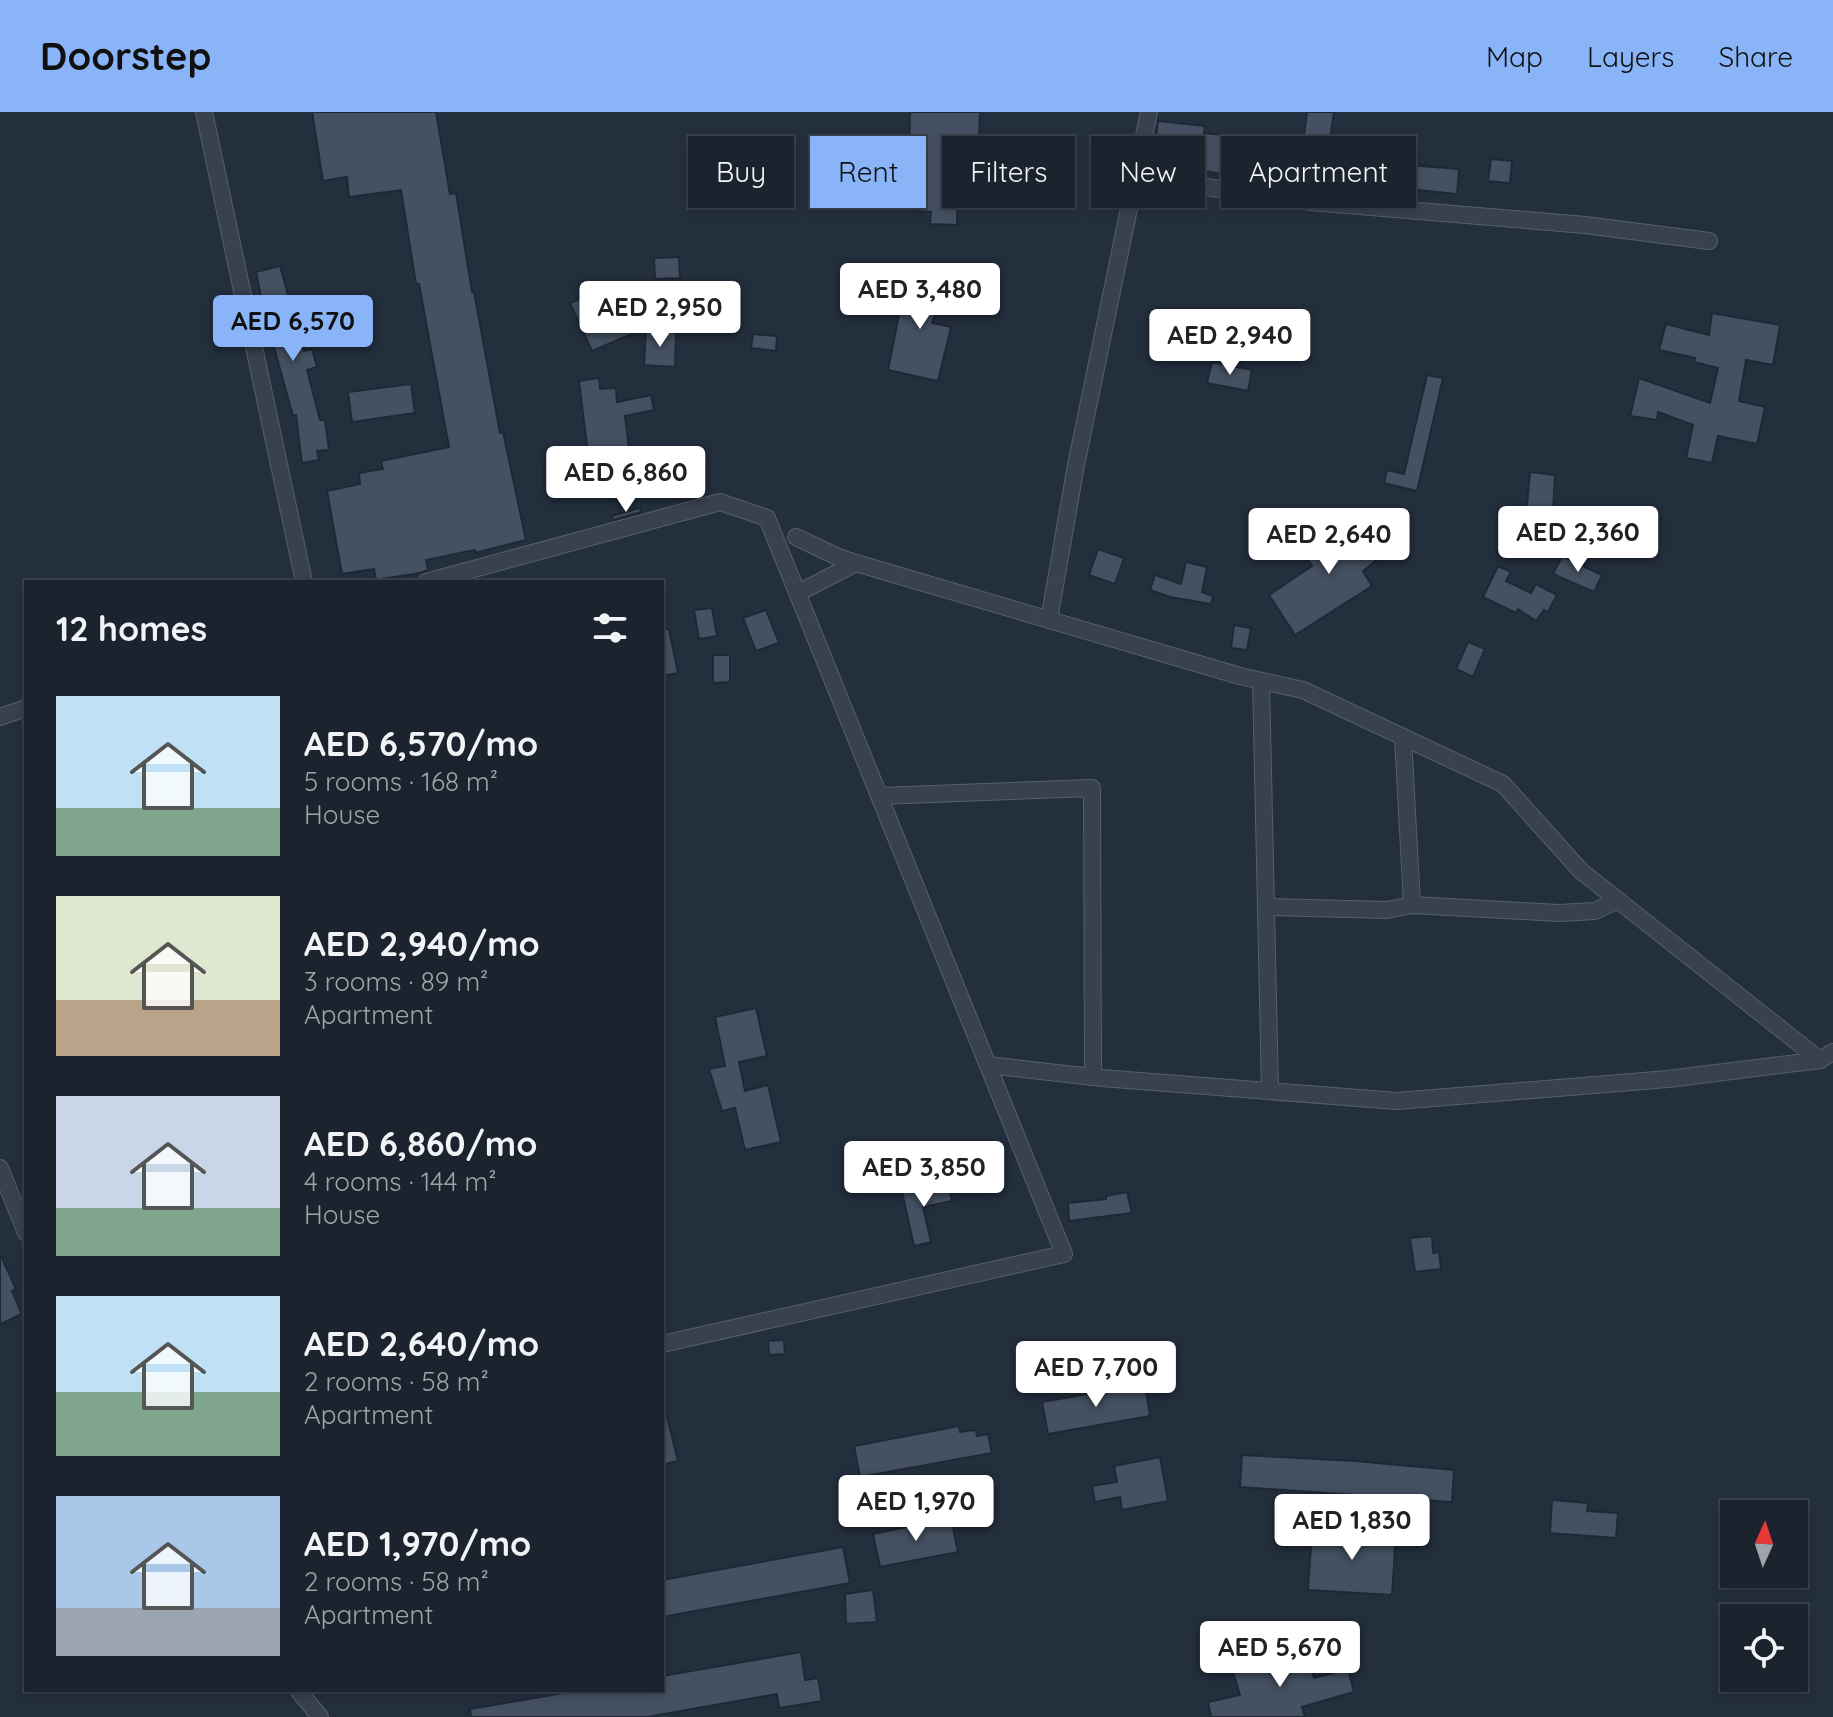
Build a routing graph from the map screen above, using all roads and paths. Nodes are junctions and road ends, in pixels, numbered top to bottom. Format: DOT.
graph roads {
  1 [pos="204,112"];
  2 [pos="1149,112"];
  3 [pos="1144,136"];
  4 [pos="1205,187"];
  5 [pos="1130,208"];
  6 [pos="1709,241"];
  7 [pos="796,537"];
  8 [pos="856,563"];
  9 [pos="304,580"];
  10 [pos="433,580"];
  11 [pos="798,593"];
  12 [pos="1049,620"];
  13 [pos="1261,681"];
  14 [pos="24,709"];
  15 [pos="0,717"];
  16 [pos="1403,737"];
  17 [pos="880,796"];
  18 [pos="1618,900"];
  19 [pos="1412,905"];
  20 [pos="1266,907"];
  21 [pos="1826,1056"];
  22 [pos="988,1065"];
  23 [pos="1093,1077"];
  24 [pos="1270,1091"];
  25 [pos="0,1168"];
  26 [pos="24,1228"];
  27 [pos="664,1344"];
  28 [pos="300,1692"];
  29 [pos="320,1717"];
  1 -- 9 [label="street"];
  2 -- 3 [label="street"];
  4 -- 6 [label="street"];
  5 -- 12 [label="street"];
  7 -- 8 [label="street"];
  8 -- 11 [label="street"];
  8 -- 12 [label="street"];
  10 -- 11 [label="street"];
  11 -- 17 [label="street"];
  12 -- 13 [label="street"];
  13 -- 16 [label="street"];
  13 -- 20 [label="street"];
  14 -- 15 [label="street"];
  16 -- 18 [label="street"];
  16 -- 19 [label="street"];
  17 -- 22 [label="street"];
  17 -- 23 [label="street"];
  18 -- 19 [label="street"];
  18 -- 21 [label="street"];
  19 -- 20 [label="street"];
  20 -- 24 [label="street"];
  21 -- 24 [label="street"];
  22 -- 23 [label="street"];
  22 -- 27 [label="street"];
  23 -- 24 [label="street"];
  25 -- 26 [label="street"];
  28 -- 29 [label="street"];
}
